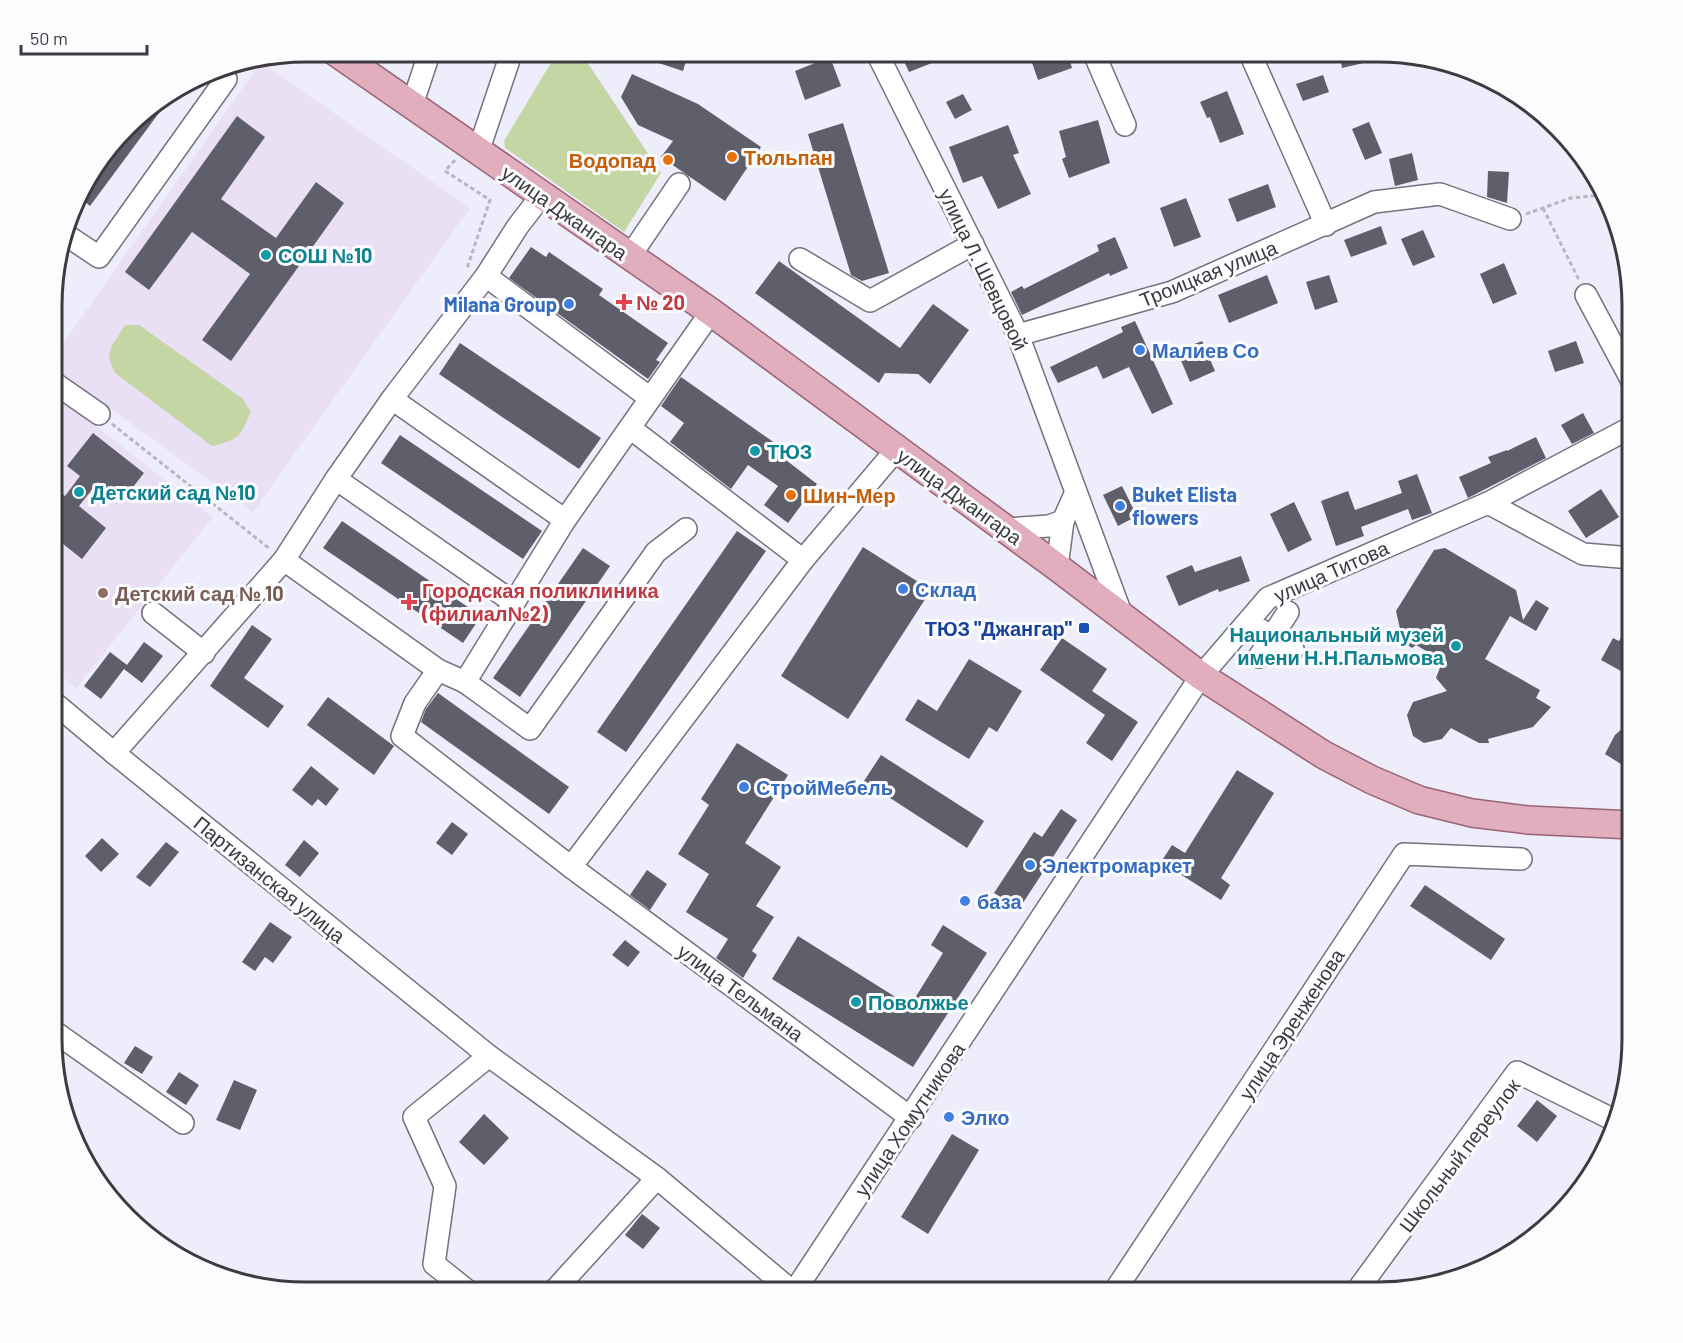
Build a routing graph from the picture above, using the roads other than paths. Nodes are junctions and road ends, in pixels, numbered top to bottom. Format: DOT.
graph roads {
  1 [pos="350,62"];
  2 [pos="426,62"];
  3 [pos="508,62"];
  4 [pos="882,62"];
  5 [pos="1098,62"];
  6 [pos="1254,62"];
  7 [pos="226,79"];
  8 [pos="412,105"];
  9 [pos="1125,125"];
  10 [pos="473,148"];
  11 [pos="679,184"];
  12 [pos="542,195"];
  13 [pos="1510,219"];
  14 [pos="1326,225"];
  15 [pos="71,238"];
  16 [pos="973,244"];
  17 [pos="630,256"];
  18 [pos="800,259"];
  19 [pos="476,275"];
  20 [pos="1586,295"];
  21 [pos="711,312"];
  22 [pos="1018,335"];
  23 [pos="1622,362"];
  24 [pos="62,388"];
  25 [pos="651,398"];
  26 [pos="392,399"];
  27 [pos="99,414"];
  28 [pos="630,428"];
  29 [pos="1622,432"];
  30 [pos="896,450"];
  31 [pos="336,479"];
  32 [pos="1075,494"];
  33 [pos="1488,503"];
  34 [pos="565,520"];
  35 [pos="1063,520"];
  36 [pos="686,529"];
  37 [pos="1006,529"];
  38 [pos="1622,557"];
  39 [pos="284,560"];
  40 [pos="803,560"];
  41 [pos="1057,567"];
  42 [pos="513,602"];
  43 [pos="1288,612"];
  44 [pos="153,614"];
  45 [pos="1122,616"];
  46 [pos="1248,622"];
  47 [pos="1272,636"];
  48 [pos="1293,649"];
  49 [pos="204,652"];
  50 [pos="1259,657"];
  51 [pos="438,670"];
  52 [pos="1201,676"];
  53 [pos="465,682"];
  54 [pos="62,709"];
  55 [pos="114,753"];
  56 [pos="1622,825"];
  57 [pos="1521,859"];
  58 [pos="572,867"];
  59 [pos="62,1037"];
  60 [pos="489,1056"];
  61 [pos="1608,1117"];
  62 [pos="911,1118"];
  63 [pos="183,1123"];
  64 [pos="657,1178"];
  65 [pos="456,1282"];
  66 [pos="562,1282"];
  67 [pos="782,1282"];
  68 [pos="801,1282"];
  69 [pos="1121,1282"];
  70 [pos="1363,1282"];
  1 -- 8 [label="main road, улица Джангара"];
  2 -- 8 [label="street"];
  3 -- 10 [label="street"];
  4 -- 16 [label="street, улица Л. Шевцовой"];
  5 -- 9 [label="street"];
  6 -- 14 [label="street"];
  7 -- 15 [label="street"];
  8 -- 10 [label="main road, улица Джангара"];
  10 -- 12 [label="main road, улица Джангара"];
  11 -- 17 [label="street"];
  12 -- 17 [label="main road, улица Джангара"];
  12 -- 19 [label="street"];
  13 -- 14 [label="street, Троицкая улица"];
  14 -- 22 [label="street, Троицкая улица"];
  16 -- 18 [label="street"];
  16 -- 22 [label="street, улица Л. Шевцовой"];
  17 -- 21 [label="main road, улица Джангара"];
  19 -- 25 [label="street"];
  19 -- 26 [label="street"];
  20 -- 23 [label="street"];
  21 -- 25 [label="street"];
  21 -- 30 [label="main road, улица Джангара"];
  22 -- 32 [label="street, улица Л. Шевцовой"];
  24 -- 27 [label="street"];
  25 -- 28 [label="street"];
  26 -- 31 [label="street"];
  26 -- 34 [label="street"];
  28 -- 34 [label="street"];
  28 -- 40 [label="street"];
  29 -- 33 [label="street, улица Титова"];
  30 -- 37 [label="main road, улица Джангара"];
  30 -- 40 [label="street"];
  31 -- 39 [label="street"];
  31 -- 42 [label="street"];
  32 -- 35 [label="street"];
  32 -- 45 [label="street, улица Л. Шевцовой"];
  33 -- 38 [label="street"];
  33 -- 46 [label="street, улица Титова"];
  34 -- 42 [label="street"];
  35 -- 37 [label="street"];
  35 -- 41 [label="street"];
  36 -- 53 [label="street"];
  37 -- 41 [label="main road, улица Джангара"];
  39 -- 49 [label="street"];
  39 -- 51 [label="street"];
  40 -- 58 [label="street"];
  41 -- 45 [label="main road, улица Джангара"];
  42 -- 53 [label="street"];
  43 -- 47 [label="street"];
  44 -- 49 [label="street"];
  45 -- 52 [label="main road, улица Джангара"];
  46 -- 47 [label="street"];
  46 -- 52 [label="street, улица Титова"];
  47 -- 48 [label="street"];
  47 -- 50 [label="street"];
  49 -- 55 [label="street"];
  51 -- 53 [label="street"];
  51 -- 58 [label="street, улица Тельмана"];
  52 -- 56 [label="main road, улица Джангара"];
  52 -- 62 [label="street, улица Хомутникова"];
  54 -- 55 [label="street, Партизанская улица"];
  55 -- 60 [label="street, Партизанская улица"];
  57 -- 69 [label="street, улица Эренженова"];
  58 -- 62 [label="street, улица Тельмана"];
  59 -- 63 [label="street"];
  60 -- 64 [label="street, Партизанская улица"];
  60 -- 65 [label="street"];
  61 -- 70 [label="street, Школьный переулок"];
  62 -- 68 [label="street, улица Хомутникова"];
  64 -- 66 [label="street"];
  64 -- 67 [label="street, Партизанская улица"];
}
